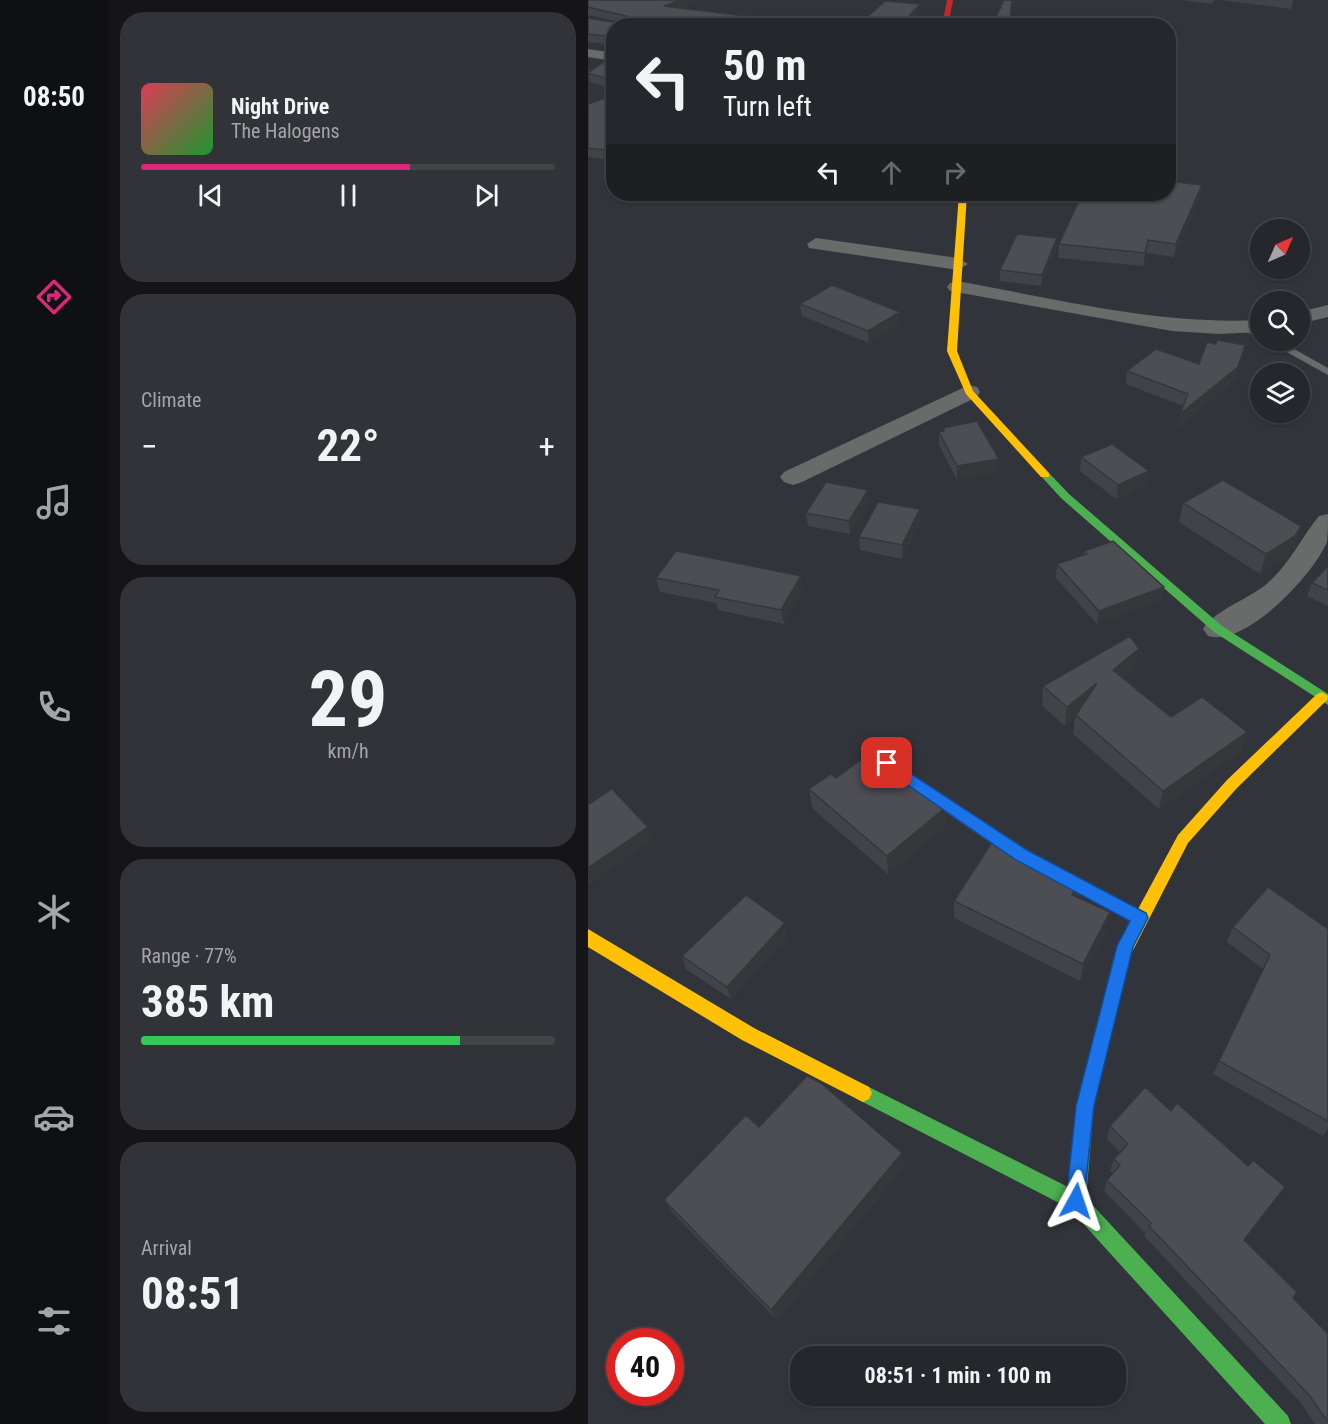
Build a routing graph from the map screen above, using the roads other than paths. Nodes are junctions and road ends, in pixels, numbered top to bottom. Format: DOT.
graph roads {
  1 [pos="950,0"];
  2 [pos="947,18"];
  3 [pos="588,54"];
  4 [pos="606,56"];
  5 [pos="962,201"];
  6 [pos="816,244"];
  7 [pos="958,264"];
  8 [pos="957,287"];
  9 [pos="1328,311"];
  10 [pos="1310,315"];
  11 [pos="1250,330"];
  12 [pos="1290,351"];
  13 [pos="1328,372"];
  14 [pos="969,392"];
  15 [pos="793,477"];
  16 [pos="1328,522"];
  17 [pos="1218,629"];
  18 [pos="1325,698"];
  19 [pos="887,763"];
  20 [pos="1022,855"];
  21 [pos="1051,871"];
  22 [pos="1140,918"];
  23 [pos="588,936"];
  24 [pos="1076,1201"];
  25 [pos="1280,1424"];
  1 -- 2 [label="main road"];
  3 -- 4 [label="street"];
  5 -- 7 [label="main road"];
  6 -- 7 [label="street"];
  7 -- 8 [label="main road"];
  8 -- 11 [label="street"];
  8 -- 14 [label="main road"];
  9 -- 10 [label="street"];
  12 -- 13 [label="lane"];
  14 -- 15 [label="street"];
  14 -- 17 [label="main road"];
  16 -- 17 [label="street"];
  17 -- 18 [label="main road"];
  18 -- 22 [label="main road"];
  19 -- 20 [label="lane"];
  21 -- 22 [label="lane"];
  22 -- 24 [label="main road"];
  23 -- 24 [label="main road"];
  24 -- 25 [label="main road"];
}
